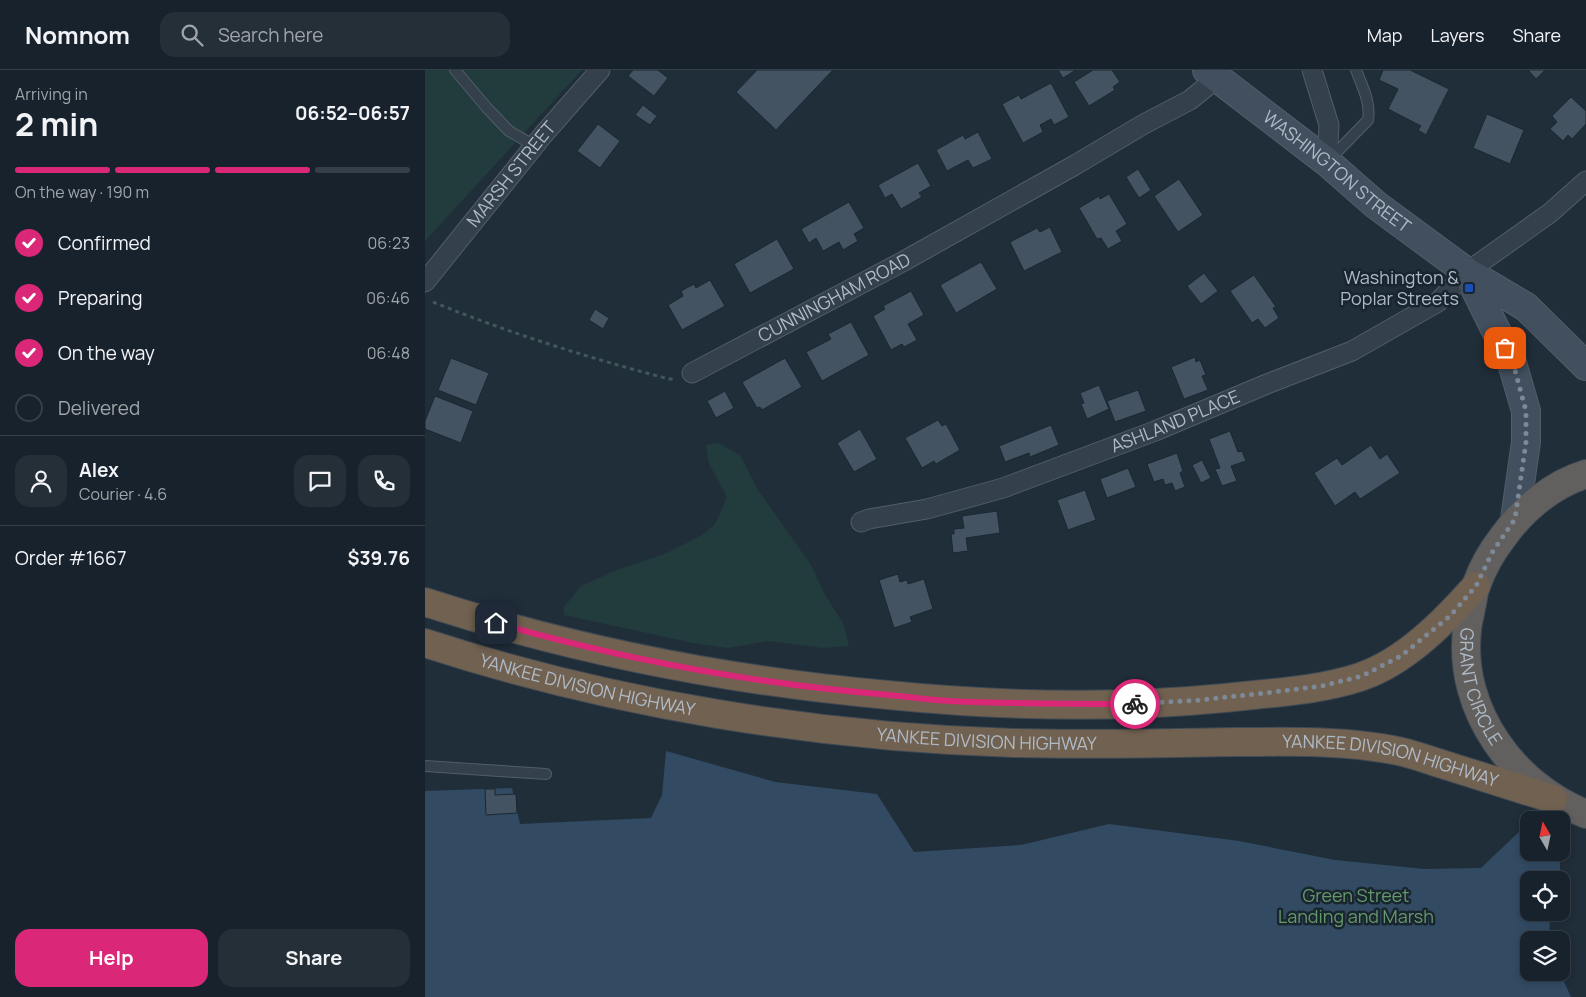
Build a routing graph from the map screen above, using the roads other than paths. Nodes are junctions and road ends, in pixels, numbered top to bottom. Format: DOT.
graph roads {
  1 [pos="455,70"];
  2 [pos="600,70"];
  3 [pos="1312,70"];
  4 [pos="1356,70"];
  5 [pos="1212,74"];
  6 [pos="535,146"];
  7 [pos="1327,162"];
  8 [pos="1586,181"];
  9 [pos="1467,272"];
  10 [pos="425,282"];
  11 [pos="1586,366"];
  12 [pos="692,373"];
  13 [pos="1586,474"];
  14 [pos="1515,519"];
  15 [pos="861,522"];
  16 [pos="1476,586"];
  17 [pos="425,602"];
  18 [pos="425,643"];
  19 [pos="425,766"];
  20 [pos="546,774"];
  21 [pos="1553,798"];
  22 [pos="1586,814"];
  1 -- 6 [label="lane"];
  2 -- 6 [label="street, MARSH STREET"];
  3 -- 7 [label="street"];
  4 -- 7 [label="lane"];
  5 -- 7 [label="main road, WASHINGTON STREET"];
  5 -- 12 [label="street, CUNNINGHAM ROAD"];
  6 -- 10 [label="street, MARSH STREET"];
  7 -- 9 [label="main road, WASHINGTON STREET"];
  8 -- 9 [label="street, ASHLAND PLACE"];
  9 -- 11 [label="main road, WASHINGTON STREET"];
  9 -- 14 [label="main road, WASHINGTON STREET"];
  9 -- 15 [label="street, ASHLAND PLACE"];
  13 -- 14 [label="highway, GRANT CIRCLE"];
  14 -- 16 [label="highway, GRANT CIRCLE"];
  16 -- 17 [label="highway, YANKEE DIVISION HIGHWAY"];
  16 -- 21 [label="highway, GRANT CIRCLE"];
  18 -- 21 [label="highway, YANKEE DIVISION HIGHWAY"];
  19 -- 20 [label="lane"];
  21 -- 22 [label="highway, GRANT CIRCLE"];
}
